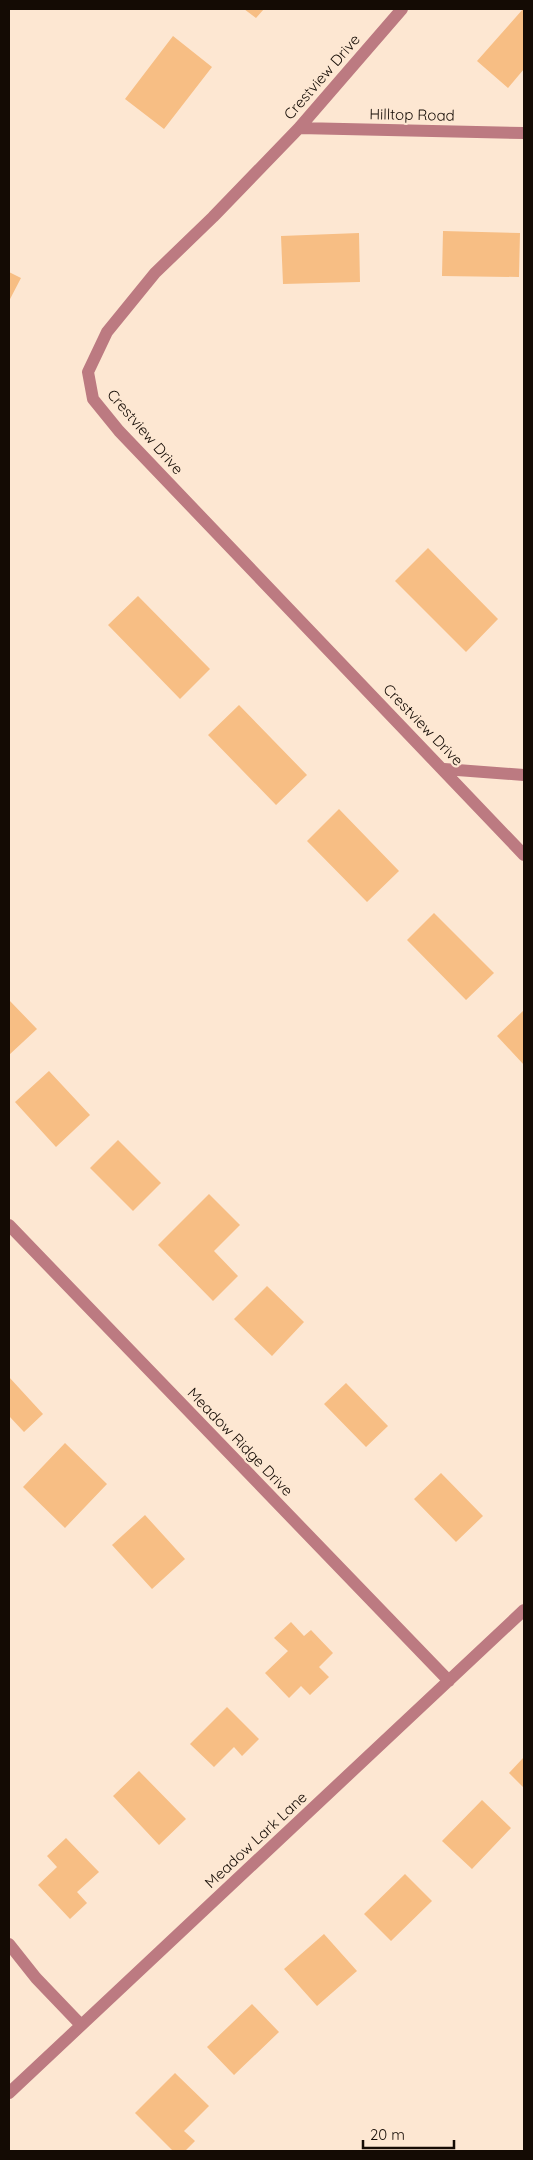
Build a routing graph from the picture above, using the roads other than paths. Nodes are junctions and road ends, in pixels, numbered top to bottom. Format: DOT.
graph roads {
  1 [pos="402,9"];
  2 [pos="300,128"];
  3 [pos="524,133"];
  4 [pos="444,769"];
  5 [pos="524,775"];
  6 [pos="524,855"];
  7 [pos="9,1225"];
  8 [pos="524,1610"];
  9 [pos="449,1681"];
  10 [pos="9,1944"];
  11 [pos="81,2025"];
  12 [pos="9,2093"];
  1 -- 2 [label="street, Crestview Drive"];
  2 -- 3 [label="street, Hilltop Road"];
  2 -- 4 [label="street, Crestview Drive"];
  4 -- 5 [label="street"];
  4 -- 6 [label="street, Crestview Drive"];
  7 -- 9 [label="street, Meadow Ridge Drive"];
  8 -- 9 [label="street, Meadow Lark Lane"];
  9 -- 11 [label="street, Meadow Lark Lane"];
  10 -- 11 [label="street"];
  11 -- 12 [label="street, Meadow Lark Lane"];
}
